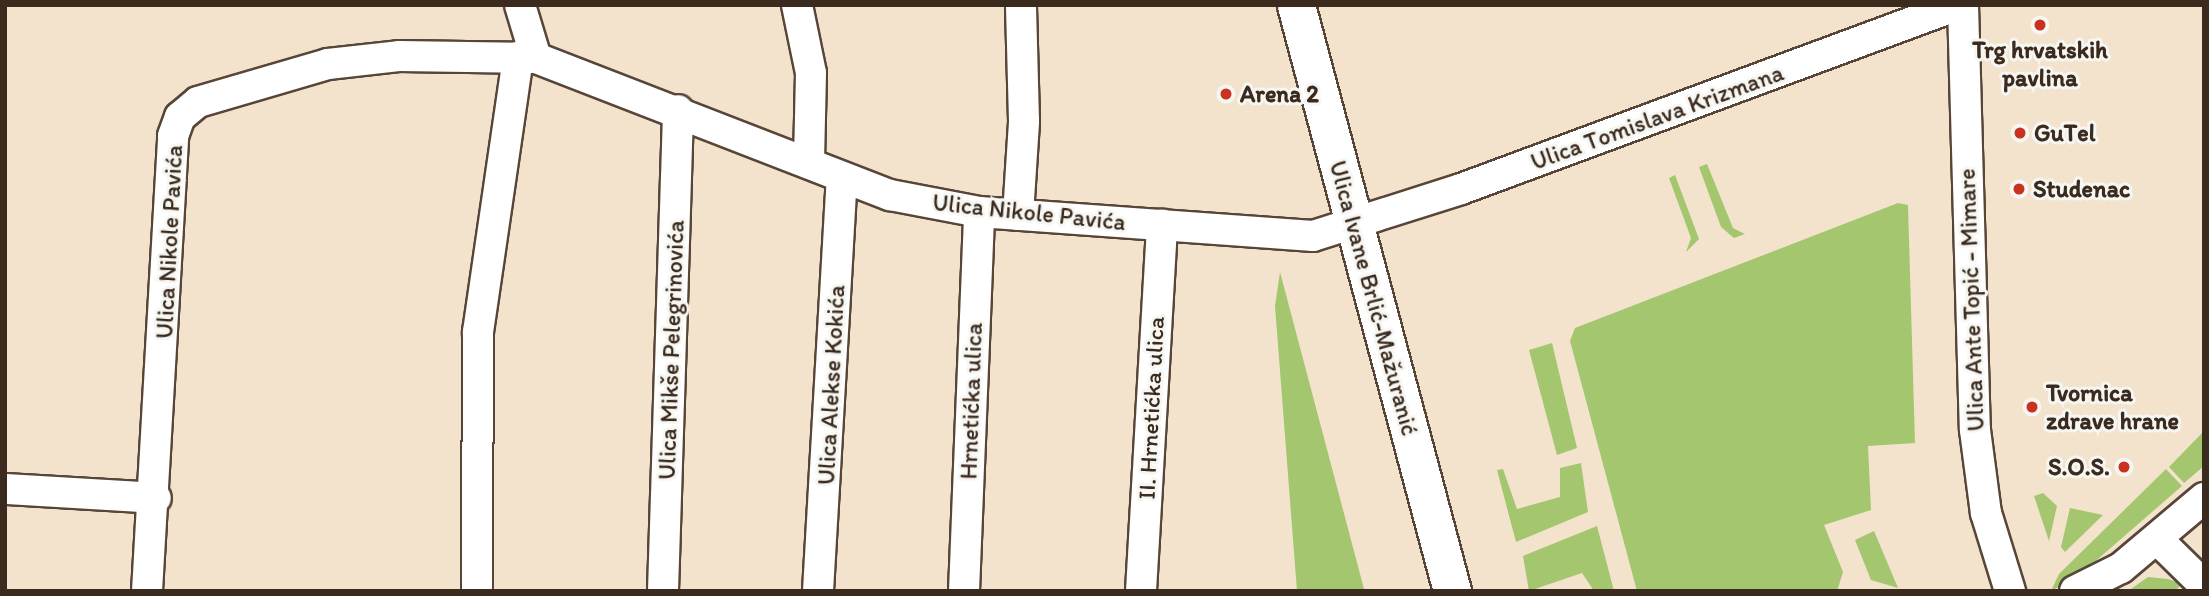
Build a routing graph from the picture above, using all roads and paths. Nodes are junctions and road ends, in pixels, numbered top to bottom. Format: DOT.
graph roads {
  1 [pos="520,5"];
  2 [pos="797,5"];
  3 [pos="1021,5"];
  4 [pos="1296,5"];
  5 [pos="1961,5"];
  6 [pos="527,58"];
  7 [pos="678,110"];
  8 [pos="809,161"];
  9 [pos="842,179"];
  10 [pos="979,212"];
  11 [pos="1018,215"];
  12 [pos="1162,225"];
  13 [pos="1354,225"];
  14 [pos="5,489"];
  15 [pos="156,498"];
  16 [pos="2204,498"];
  17 [pos="2157,539"];
  18 [pos="2117,579"];
  19 [pos="2204,585"];
  20 [pos="147,591"];
  21 [pos="477,591"];
  22 [pos="663,591"];
  23 [pos="818,591"];
  24 [pos="964,591"];
  25 [pos="1141,591"];
  26 [pos="1452,591"];
  27 [pos="2010,591"];
  28 [pos="2076,591"];
  1 -- 6 [label="street"];
  2 -- 8 [label="street"];
  3 -- 11 [label="street"];
  4 -- 13 [label="street, Ulica Ivane Brlić-Mažuranić"];
  5 -- 13 [label="street, Ulica Tomislava Krizmana"];
  5 -- 27 [label="street, Ulica Ante Topić - Mimare"];
  6 -- 7 [label="street, Ulica Nikole Pavića"];
  6 -- 15 [label="street, Ulica Nikole Pavića"];
  6 -- 21 [label="street"];
  7 -- 8 [label="street, Ulica Nikole Pavića"];
  7 -- 22 [label="street, Ulica Mikše Pelegrinovića"];
  8 -- 9 [label="street, Ulica Nikole Pavića"];
  9 -- 10 [label="street, Ulica Nikole Pavića"];
  9 -- 23 [label="street, Ulica Alekse Kokića"];
  10 -- 11 [label="street, Ulica Nikole Pavića"];
  10 -- 24 [label="street, Hrnetićka ulica"];
  11 -- 12 [label="street, Ulica Nikole Pavića"];
  12 -- 13 [label="street, Ulica Nikole Pavića"];
  12 -- 25 [label="street, II. Hrnetićka ulica"];
  13 -- 26 [label="street, Ulica Ivane Brlić-Mažuranić"];
  14 -- 15 [label="street"];
  15 -- 20 [label="street, Ulica Nikole Pavića"];
  16 -- 17 [label="street"];
  17 -- 18 [label="street"];
  17 -- 19 [label="street"];
  18 -- 28 [label="street"];
}
